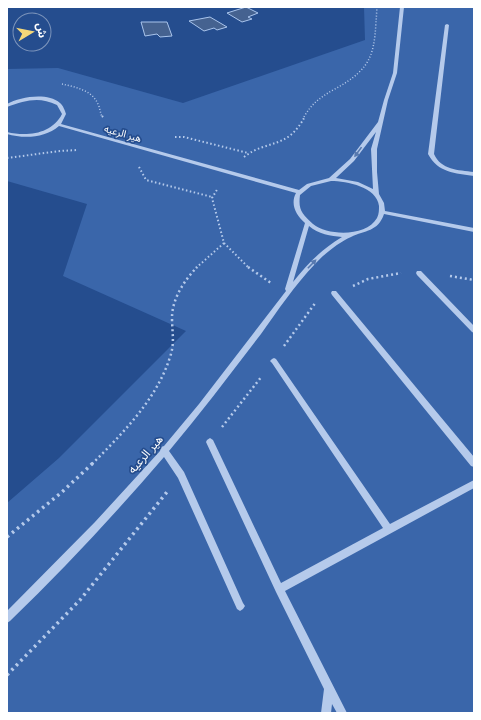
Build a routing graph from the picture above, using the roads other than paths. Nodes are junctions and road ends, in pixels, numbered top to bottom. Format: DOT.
graph roads {
  1 [pos="402,7"];
  2 [pos="447,25"];
  3 [pos="7,106"];
  4 [pos="382,121"];
  5 [pos="57,124"];
  6 [pos="7,134"];
  7 [pos="474,174"];
  8 [pos="331,179"];
  9 [pos="299,192"];
  10 [pos="376,195"];
  11 [pos="382,212"];
  12 [pos="307,224"];
  13 [pos="474,230"];
  14 [pos="351,234"];
  15 [pos="419,273"];
  16 [pos="287,293"];
  17 [pos="334,293"];
  18 [pos="474,330"];
  19 [pos="274,361"];
  20 [pos="210,442"];
  21 [pos="164,450"];
  22 [pos="474,463"];
  23 [pos="474,484"];
  24 [pos="389,530"];
  25 [pos="279,589"];
  26 [pos="240,606"];
  27 [pos="7,618"];
  28 [pos="329,690"];
  29 [pos="326,713"];
  30 [pos="342,713"];
  1 -- 4 [label="street"];
  2 -- 7 [label="street"];
  3 -- 5 [label="street"];
  4 -- 8 [label="street, one-way"];
  4 -- 10 [label="street"];
  5 -- 6 [label="street"];
  5 -- 9 [label="street, هير الرعيه"];
  8 -- 9 [label="street"];
  8 -- 10 [label="street"];
  9 -- 12 [label="street"];
  10 -- 11 [label="street"];
  11 -- 13 [label="street"];
  11 -- 14 [label="street"];
  12 -- 14 [label="street"];
  12 -- 16 [label="street, هير الرعيه"];
  16 -- 14 [label="street, هير الرعيه, one-way"];
  15 -- 18 [label="street"];
  16 -- 21 [label="street, هير الرعيه"];
  17 -- 22 [label="street"];
  19 -- 24 [label="street"];
  20 -- 25 [label="street"];
  21 -- 26 [label="street"];
  21 -- 27 [label="street, هير الرعيه"];
  23 -- 24 [label="street"];
  24 -- 25 [label="street"];
  25 -- 28 [label="street"];
  28 -- 29 [label="street"];
  28 -- 30 [label="street"];
}
